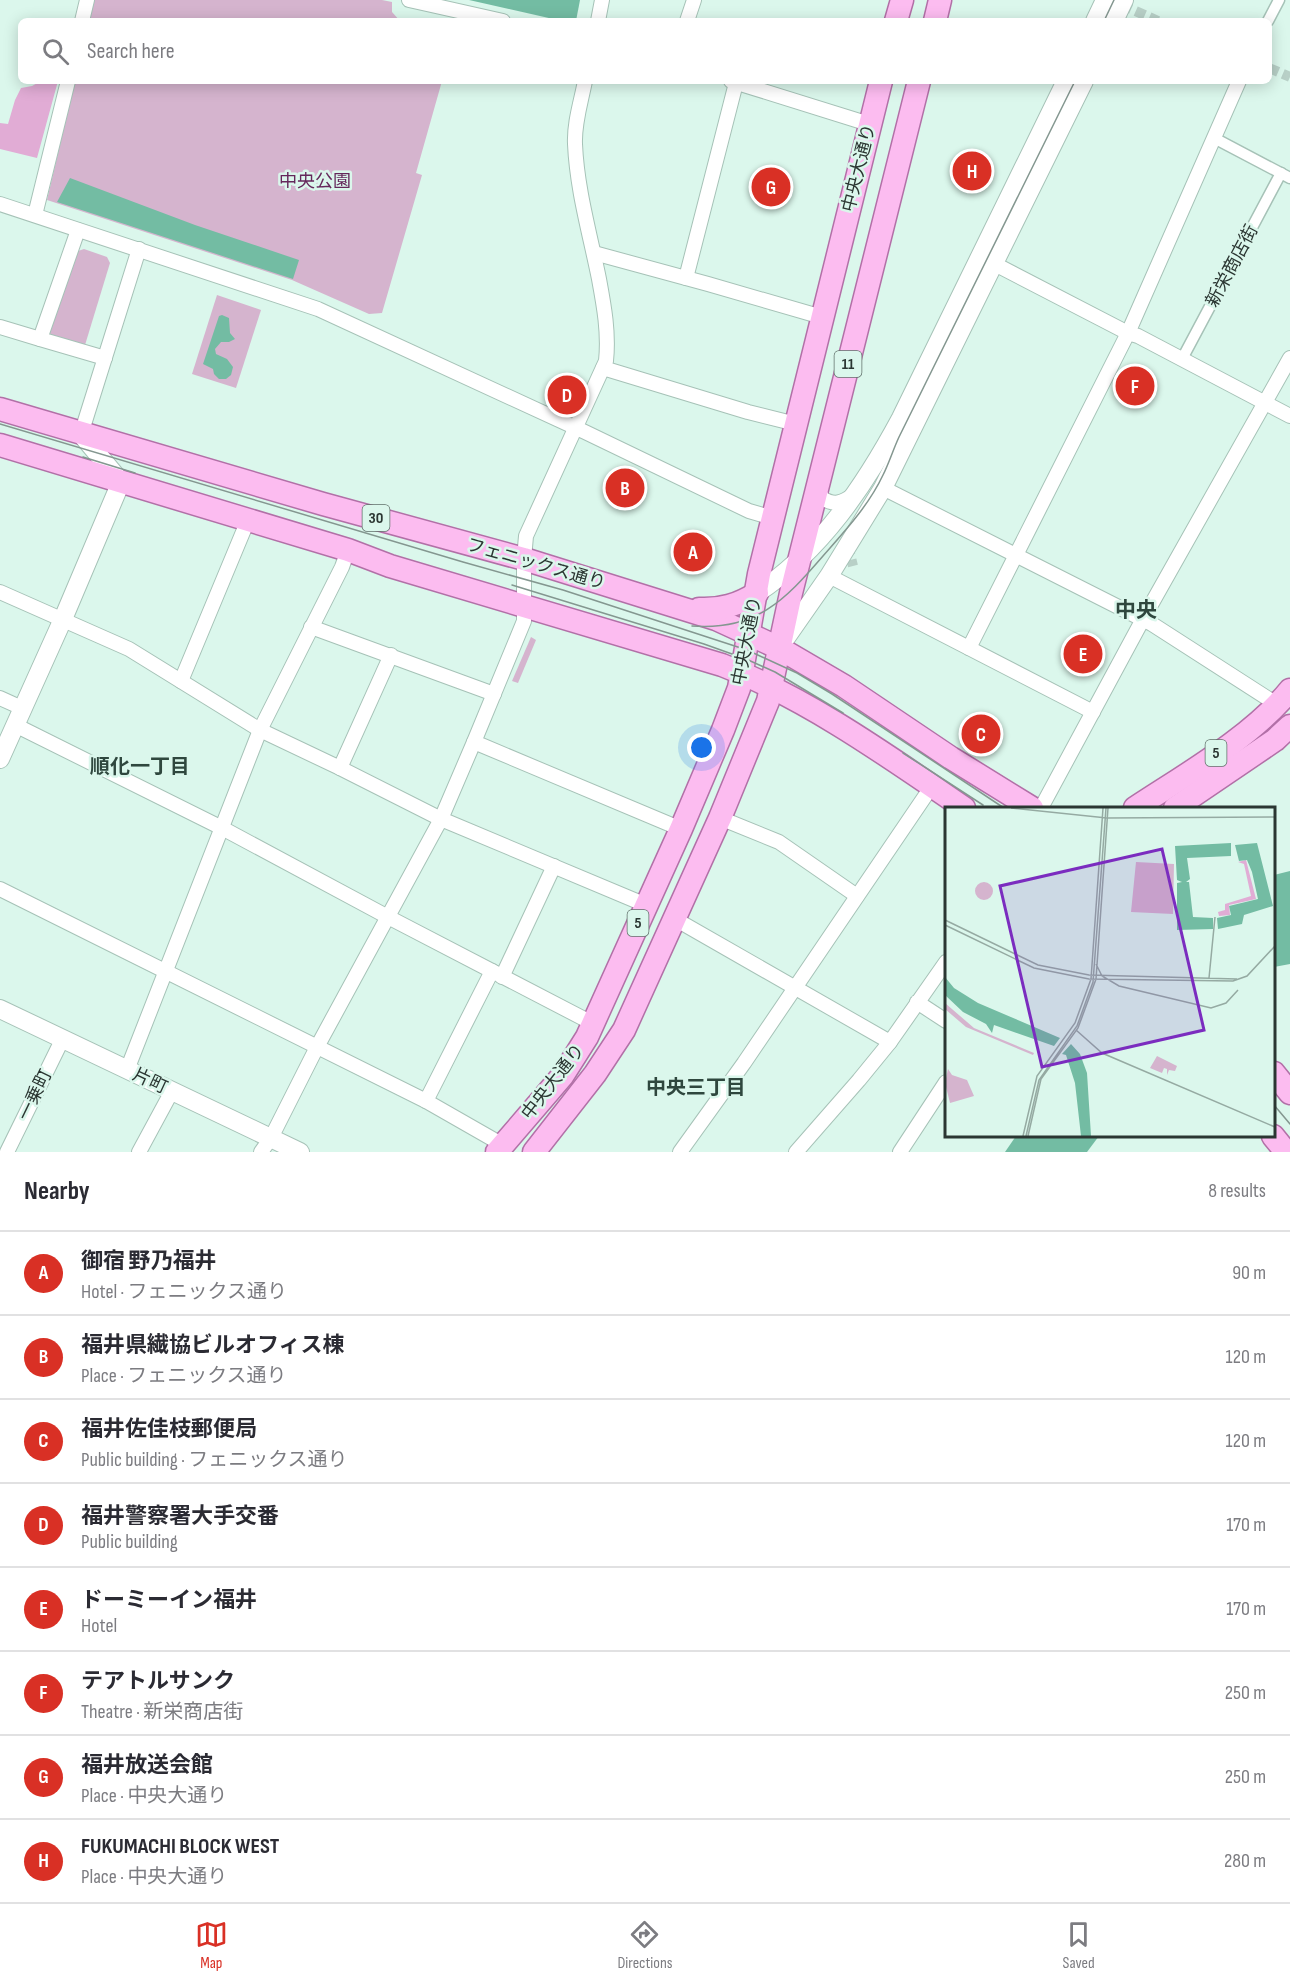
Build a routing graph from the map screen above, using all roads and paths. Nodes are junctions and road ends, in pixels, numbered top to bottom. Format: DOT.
graph roads {
  1 [pos="87,0"];
  2 [pos="409,0"];
  3 [pos="602,0"];
  4 [pos="693,0"];
  5 [pos="902,0"];
  6 [pos="940,0"];
  7 [pos="1105,0"];
  8 [pos="1124,0"];
  9 [pos="1279,0"];
  10 [pos="83,18"];
  11 [pos="490,18"];
  12 [pos="599,18"];
  13 [pos="688,18"];
  14 [pos="897,18"];
  15 [pos="936,18"];
  16 [pos="1096,18"];
  17 [pos="1115,18"];
  18 [pos="1270,18"];
  19 [pos="67,84"];
  20 [pos="584,84"];
  21 [pos="734,84"];
  22 [pos="740,84"];
  23 [pos="880,84"];
  24 [pos="918,84"];
  25 [pos="1065,84"];
  26 [pos="1082,84"];
  27 [pos="1238,84"];
  28 [pos="869,124"];
  29 [pos="1214,138"];
  30 [pos="1286,176"];
  31 [pos="1,208"];
  32 [pos="35,215"];
  33 [pos="78,230"];
  34 [pos="139,249"];
  35 [pos="594,254"];
  36 [pos="986,260"];
  37 [pos="686,278"];
  38 [pos="822,317"];
  39 [pos="0,327"];
  40 [pos="1128,333"];
  41 [pos="39,339"];
  42 [pos="105,358"];
  43 [pos="1290,358"];
  44 [pos="1182,359"];
  45 [pos="603,368"];
  46 [pos="1265,403"];
  47 [pos="0,409"];
  48 [pos="1290,416"];
  49 [pos="796,424"];
  50 [pos="575,428"];
  51 [pos="81,434"];
  52 [pos="0,445"];
  53 [pos="820,479"];
  54 [pos="121,482"];
  55 [pos="883,488"];
  56 [pos="857,493"];
  57 [pos="773,518"];
  58 [pos="248,520"];
  59 [pos="348,550"];
  60 [pos="1015,555"];
  61 [pos="524,559"];
  62 [pos="800,559"];
  63 [pos="829,576"];
  64 [pos="0,592"];
  65 [pos="757,593"];
  66 [pos="525,605"];
  67 [pos="688,609"];
  68 [pos="63,619"];
  69 [pos="1143,619"];
  70 [pos="311,627"];
  71 [pos="750,633"];
  72 [pos="779,648"];
  73 [pos="969,648"];
  74 [pos="391,655"];
  75 [pos="743,673"];
  76 [pos="181,681"];
  77 [pos="772,688"];
  78 [pos="494,694"];
  79 [pos="0,698"];
  80 [pos="1284,698"];
  81 [pos="1093,712"];
  82 [pos="18,717"];
  83 [pos="1290,726"];
  84 [pos="260,730"];
  85 [pos="474,742"];
  86 [pos="0,759"];
  87 [pos="340,768"];
  88 [pos="932,786"];
  89 [pos="963,807"];
  90 [pos="1030,807"];
  91 [pos="1042,807"];
  92 [pos="1136,807"];
  93 [pos="1176,807"];
  94 [pos="720,818"];
  95 [pos="441,819"];
  96 [pos="222,828"];
  97 [pos="681,829"];
  98 [pos="554,866"];
  99 [pos="0,889"];
  100 [pos="857,896"];
  101 [pos="646,905"];
  102 [pos="388,917"];
  103 [pos="675,919"];
  104 [pos="945,963"];
  105 [pos="166,972"];
  106 [pos="497,974"];
  107 [pos="795,988"];
  108 [pos="917,1002"];
  109 [pos="0,1009"];
  110 [pos="945,1020"];
  111 [pos="594,1024"];
  112 [pos="63,1038"];
  113 [pos="890,1042"];
  114 [pos="317,1047"];
  115 [pos="127,1070"];
  116 [pos="1275,1074"];
  117 [pos="945,1084"];
  118 [pos="172,1091"];
  119 [pos="1290,1093"];
  120 [pos="426,1101"];
  121 [pos="1274,1137"];
  122 [pos="266,1145"];
  123 [pos="500,1148"];
  124 [pos="8,1152"];
  125 [pos="139,1152"];
  126 [pos="300,1152"];
  127 [pos="534,1152"];
  128 [pos="680,1152"];
  129 [pos="796,1152"];
  130 [pos="900,1152"];
  131 [pos="1286,1152"];
  1 -- 10 [label="street"];
  2 -- 11 [label="street"];
  3 -- 12 [label="street"];
  4 -- 13 [label="street"];
  5 -- 14 [label="main road"];
  6 -- 15 [label="main road"];
  7 -- 16 [label="street"];
  8 -- 17 [label="street"];
  9 -- 18 [label="street"];
  19 -- 32 [label="street"];
  20 -- 35 [label="street"];
  21 -- 37 [label="street"];
  22 -- 28 [label="street"];
  23 -- 28 [label="main road, 中央大通り / 11"];
  24 -- 53 [label="main road, 中央大通り / 11"];
  25 -- 36 [label="street"];
  26 -- 36 [label="street"];
  27 -- 29 [label="street"];
  28 -- 38 [label="main road, 中央大通り / 11"];
  29 -- 30 [label="street, 新栄商店街"];
  29 -- 40 [label="street"];
  30 -- 44 [label="street, 新栄商店街"];
  31 -- 32 [label="street"];
  32 -- 33 [label="street"];
  33 -- 34 [label="street"];
  33 -- 41 [label="street"];
  34 -- 42 [label="street"];
  34 -- 50 [label="street"];
  35 -- 37 [label="street"];
  35 -- 45 [label="street"];
  36 -- 40 [label="street"];
  36 -- 55 [label="street"];
  36 -- 56 [label="street"];
  37 -- 38 [label="street"];
  38 -- 49 [label="main road, 中央大通り / 11"];
  39 -- 41 [label="street"];
  40 -- 44 [label="street"];
  40 -- 60 [label="street"];
  41 -- 42 [label="street"];
  42 -- 51 [label="street"];
  43 -- 46 [label="street"];
  44 -- 46 [label="street"];
  45 -- 49 [label="street"];
  45 -- 50 [label="street"];
  46 -- 48 [label="street"];
  46 -- 69 [label="street"];
  47 -- 51 [label="main road, フェニックス通り / 30"];
  49 -- 57 [label="main road, 中央大通り / 11"];
  50 -- 57 [label="street"];
  50 -- 61 [label="street"];
  51 -- 54 [label="street"];
  51 -- 61 [label="main road, フェニックス通り / 30"];
  52 -- 54 [label="main road, 30"];
  53 -- 56 [label="street"];
  53 -- 62 [label="main road, 中央大通り / 11"];
  54 -- 58 [label="main road, 30"];
  54 -- 68 [label="street"];
  55 -- 60 [label="street"];
  55 -- 63 [label="street"];
  56 -- 62 [label="street"];
  57 -- 65 [label="main road, 中央大通り / 11"];
  58 -- 59 [label="main road, 30"];
  58 -- 76 [label="street"];
  59 -- 66 [label="main road, 30"];
  59 -- 70 [label="street"];
  60 -- 69 [label="street"];
  60 -- 73 [label="street"];
  61 -- 66 [label="street"];
  61 -- 67 [label="main road, フェニックス通り / 30"];
  62 -- 65 [label="street"];
  62 -- 72 [label="main road, 中央大通り / 11"];
  63 -- 72 [label="street"];
  63 -- 73 [label="street"];
  64 -- 68 [label="street"];
  65 -- 67 [label="main road"];
  65 -- 71 [label="main road, 中央大通り / 11"];
  66 -- 75 [label="main road, 30"];
  66 -- 78 [label="street"];
  67 -- 71 [label="main road, フェニックス通り / 30"];
  68 -- 76 [label="street"];
  68 -- 82 [label="street"];
  69 -- 80 [label="street"];
  69 -- 81 [label="street"];
  70 -- 74 [label="street"];
  70 -- 84 [label="street"];
  71 -- 72 [label="main road, フェニックス通り"];
  71 -- 75 [label="main road, 中央大通り / 5"];
  72 -- 77 [label="main road, 中央大通り"];
  72 -- 90 [label="main road, フェニックス通り"];
  73 -- 81 [label="street"];
  74 -- 78 [label="street"];
  74 -- 87 [label="street"];
  75 -- 77 [label="main road"];
  75 -- 97 [label="main road, 中央大通り / 5"];
  76 -- 84 [label="street"];
  77 -- 88 [label="main road"];
  77 -- 94 [label="main road, 中央大通り / 5"];
  78 -- 85 [label="street"];
  79 -- 82 [label="street"];
  80 -- 92 [label="main road, 5"];
  81 -- 91 [label="street"];
  82 -- 86 [label="street"];
  82 -- 96 [label="street"];
  83 -- 93 [label="main road, 5"];
  84 -- 87 [label="street"];
  84 -- 96 [label="street"];
  85 -- 95 [label="street"];
  85 -- 97 [label="street"];
  87 -- 95 [label="street"];
  88 -- 89 [label="main road"];
  88 -- 100 [label="street"];
  94 -- 100 [label="street"];
  94 -- 103 [label="main road, 中央大通り / 5"];
  95 -- 98 [label="street"];
  95 -- 102 [label="street"];
  96 -- 102 [label="street"];
  96 -- 105 [label="street"];
  97 -- 101 [label="main road, 中央大通り / 5"];
  98 -- 101 [label="street"];
  98 -- 106 [label="street"];
  99 -- 105 [label="street"];
  100 -- 107 [label="street"];
  101 -- 111 [label="main road, 中央大通り / 5"];
  102 -- 106 [label="street"];
  102 -- 114 [label="street"];
  103 -- 107 [label="street"];
  103 -- 127 [label="main road, 中央大通り / 5"];
  104 -- 108 [label="street"];
  105 -- 114 [label="street"];
  105 -- 115 [label="street"];
  106 -- 111 [label="street"];
  106 -- 120 [label="street"];
  107 -- 113 [label="street"];
  107 -- 128 [label="street"];
  108 -- 110 [label="street"];
  108 -- 113 [label="street"];
  109 -- 112 [label="street, 片町"];
  111 -- 123 [label="main road, 中央大通り / 5"];
  112 -- 115 [label="street, 片町"];
  112 -- 124 [label="street, 一乗町"];
  113 -- 129 [label="street"];
  114 -- 120 [label="street"];
  114 -- 122 [label="street"];
  115 -- 118 [label="street, 片町"];
  116 -- 119 [label="main road"];
  117 -- 130 [label="street"];
  118 -- 122 [label="street, 片町"];
  118 -- 125 [label="street"];
  120 -- 123 [label="street"];
  121 -- 131 [label="main road"];
  122 -- 126 [label="street, 片町"];
}
